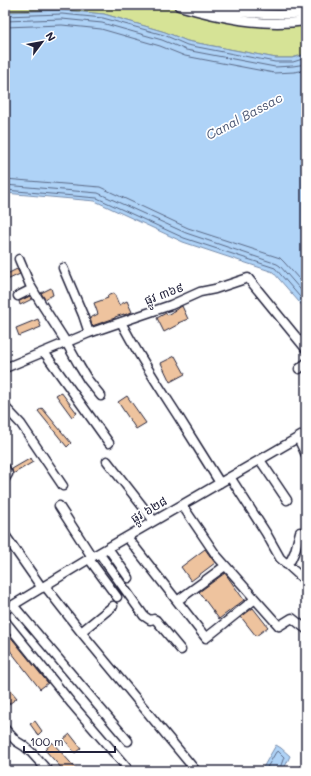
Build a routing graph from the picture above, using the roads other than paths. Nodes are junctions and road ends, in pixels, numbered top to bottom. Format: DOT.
graph roads {
  1 [pos="201,5"];
  2 [pos="179,6"];
  3 [pos="306,13"];
  4 [pos="306,21"];
  5 [pos="19,259"];
  6 [pos="63,268"];
  7 [pos="32,289"];
  8 [pos="18,296"];
  9 [pos="121,322"];
  10 [pos="89,333"];
  11 [pos="66,342"];
  12 [pos="306,349"];
  13 [pos="44,352"];
  14 [pos="306,363"];
  15 [pos="5,368"];
  16 [pos="299,369"];
  17 [pos="101,396"];
  18 [pos="5,407"];
  19 [pos="306,433"];
  20 [pos="298,438"];
  21 [pos="109,443"];
  22 [pos="306,455"];
  23 [pos="260,460"];
  24 [pos="107,461"];
  25 [pos="5,468"];
  26 [pos="230,477"];
  27 [pos="5,479"];
  28 [pos="220,483"];
  29 [pos="63,486"];
  30 [pos="287,500"];
  31 [pos="182,505"];
  32 [pos="59,506"];
  33 [pos="154,521"];
  34 [pos="300,532"];
  35 [pos="5,535"];
  36 [pos="128,537"];
  37 [pos="108,548"];
  38 [pos="93,556"];
  39 [pos="286,564"];
  40 [pos="225,566"];
  41 [pos="129,578"];
  42 [pos="301,578"];
  43 [pos="44,587"];
  44 [pos="117,597"];
  45 [pos="255,599"];
  46 [pos="177,600"];
  47 [pos="13,605"];
  48 [pos="113,606"];
  49 [pos="5,610"];
  50 [pos="5,621"];
  51 [pos="306,629"];
  52 [pos="81,632"];
  53 [pos="180,650"];
  54 [pos="5,729"];
  55 [pos="128,741"];
  56 [pos="127,768"];
  57 [pos="48,771"];
  58 [pos="196,771"];
  1 -- 3 [label="street"];
  2 -- 4 [label="street"];
  5 -- 7 [label="street"];
  6 -- 10 [label="street"];
  7 -- 8 [label="street"];
  7 -- 11 [label="street"];
  9 -- 10 [label="street, ផ្លូវ ៣៦៩"];
  9 -- 12 [label="street, ផ្លូវ ៣៦៩"];
  9 -- 28 [label="street"];
  10 -- 11 [label="street, ផ្លូវ ៣៦៩"];
  11 -- 13 [label="street, ផ្លូវ ៣៦៩"];
  11 -- 17 [label="street"];
  13 -- 15 [label="street, ផ្លូវ ៣៦៩"];
  13 -- 21 [label="street"];
  14 -- 16 [label="street"];
  18 -- 29 [label="street"];
  19 -- 20 [label="street, ផ្លូវ ៦២៨"];
  20 -- 22 [label="street"];
  20 -- 23 [label="street, ផ្លូវ ៦២៨"];
  23 -- 26 [label="street, ផ្លូវ ៦២៨"];
  23 -- 30 [label="street"];
  24 -- 33 [label="street"];
  25 -- 27 [label="street"];
  26 -- 28 [label="street, ផ្លូវ ៦២៨"];
  26 -- 39 [label="street"];
  28 -- 31 [label="street, ផ្លូវ ៦២៨"];
  31 -- 33 [label="street, ផ្លូវ ៦២៨"];
  31 -- 40 [label="street"];
  32 -- 38 [label="street"];
  33 -- 36 [label="street, ផ្លូវ ៦២៨"];
  34 -- 39 [label="street"];
  35 -- 43 [label="street"];
  36 -- 37 [label="street, ផ្លូវ ៦២៨"];
  36 -- 46 [label="street"];
  37 -- 38 [label="street, ផ្លូវ ៦២៨"];
  37 -- 41 [label="street"];
  38 -- 43 [label="street, ផ្លូវ ៦២៨"];
  38 -- 44 [label="street"];
  38 -- 53 [label="street"];
  39 -- 42 [label="street"];
  40 -- 45 [label="street"];
  40 -- 46 [label="street"];
  43 -- 47 [label="street, ផ្លូវ ៦២៨"];
  43 -- 52 [label="street"];
  45 -- 46 [label="street"];
  45 -- 51 [label="street"];
  47 -- 49 [label="street, ផ្លូវ ៦២៨"];
  47 -- 55 [label="street"];
  48 -- 52 [label="street"];
  50 -- 56 [label="street"];
  52 -- 58 [label="street"];
  54 -- 57 [label="street"];
}
